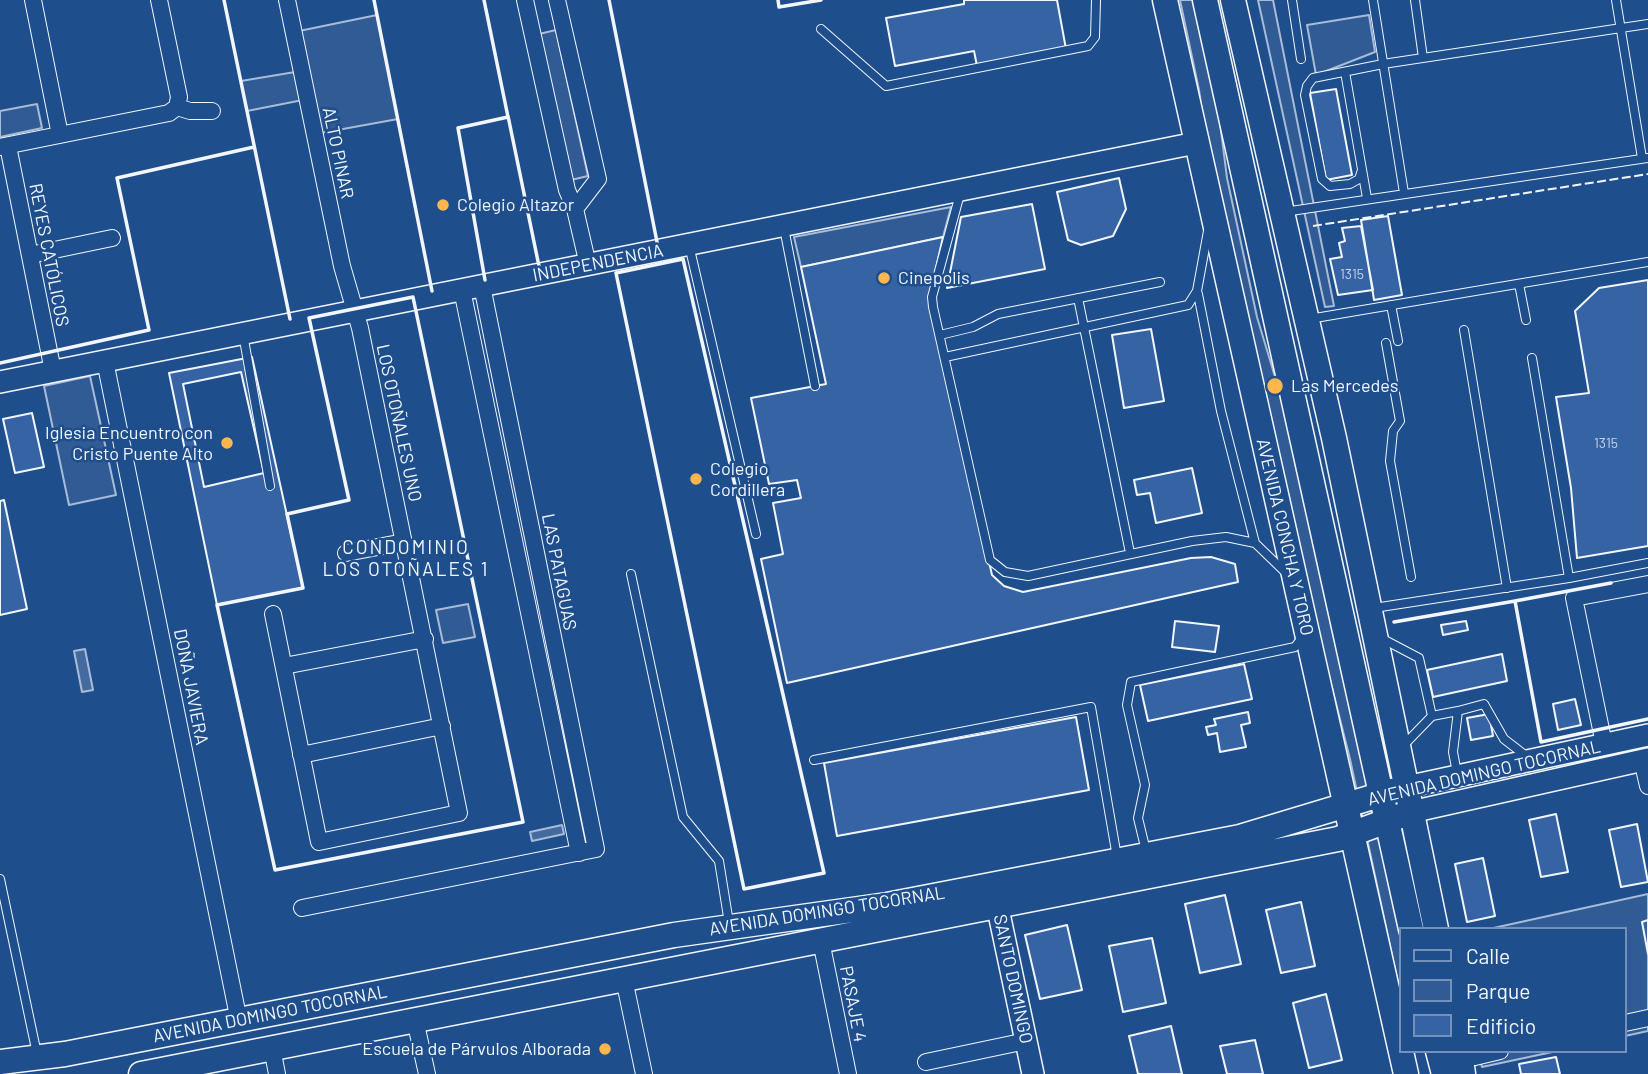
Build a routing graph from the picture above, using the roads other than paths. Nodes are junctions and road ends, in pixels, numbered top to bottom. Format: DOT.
graph roads {
  1 [pos="33,0"];
  2 [pos="159,0"];
  3 [pos="287,0"];
  4 [pos="525,0"];
  5 [pos="557,0"];
  6 [pos="1096,0"];
  7 [pos="1165,0"];
  8 [pos="1205,0"];
  9 [pos="1233,0"];
  10 [pos="1292,0"];
  11 [pos="1373,0"];
  12 [pos="1415,0"];
  13 [pos="1616,0"];
  14 [pos="1648,24"];
  15 [pos="1621,28"];
  16 [pos="821,29"];
  17 [pos="1423,58"];
  18 [pos="1301,59"];
  19 [pos="1383,64"];
  20 [pos="1345,72"];
  21 [pos="1258,102"];
  22 [pos="177,107"];
  23 [pos="212,111"];
  24 [pos="1234,129"];
  25 [pos="1648,134"];
  26 [pos="60,135"];
  27 [pos="1637,135"];
  28 [pos="1196,143"];
  29 [pos="4,146"];
  30 [pos="1645,158"];
  31 [pos="1362,170"];
  32 [pos="961,191"];
  33 [pos="1404,192"];
  34 [pos="1367,198"];
  35 [pos="575,209"];
  36 [pos="1211,211"];
  37 [pos="1282,212"];
  38 [pos="1255,223"];
  39 [pos="783,226"];
  40 [pos="113,238"];
  41 [pos="689,245"];
  42 [pos="30,255"];
  43 [pos="1648,262"];
  44 [pos="588,265"];
  45 [pos="1160,282"];
  46 [pos="1519,284"];
  47 [pos="472,288"];
  48 [pos="1197,291"];
  49 [pos="1078,298"];
  50 [pos="1391,305"];
  51 [pos="354,312"];
  52 [pos="1307,319"];
  53 [pos="1526,320"];
  54 [pos="1085,329"];
  55 [pos="1464,330"];
  56 [pos="243,334"];
  57 [pos="940,335"];
  58 [pos="1398,341"];
  59 [pos="1387,343"];
  60 [pos="945,357"];
  61 [pos="1532,358"];
  62 [pos="105,361"];
  63 [pos="53,371"];
  64 [pos="0,382"];
  65 [pos="815,386"];
  66 [pos="1334,438"];
  67 [pos="270,486"];
  68 [pos="756,534"];
  69 [pos="404,542"];
  70 [pos="1255,543"];
  71 [pos="1327,544"];
  72 [pos="346,553"];
  73 [pos="1130,553"];
  74 [pos="1648,563"];
  75 [pos="631,574"];
  76 [pos="1412,577"];
  77 [pos="1569,578"];
  78 [pos="1295,583"];
  79 [pos="1648,584"];
  80 [pos="1507,588"];
  81 [pos="1371,608"];
  82 [pos="274,614"];
  83 [pos="1307,631"];
  84 [pos="1376,635"];
  85 [pos="425,639"];
  86 [pos="284,666"];
  87 [pos="1458,711"];
  88 [pos="1432,716"];
  89 [pos="442,726"];
  90 [pos="1648,734"];
  91 [pos="1604,744"];
  92 [pos="1400,749"];
  93 [pos="301,755"];
  94 [pos="814,760"];
  95 [pos="1531,760"];
  96 [pos="1645,760"];
  97 [pos="1458,776"];
  98 [pos="1648,786"];
  99 [pos="1406,787"];
  100 [pos="1381,795"];
  101 [pos="1348,806"];
  102 [pos="1410,812"];
  103 [pos="1387,823"];
  104 [pos="1354,834"];
  105 [pos="1147,855"];
  106 [pos="1118,860"];
  107 [pos="0,879"];
  108 [pos="995,895"];
  109 [pos="302,908"];
  110 [pos="733,926"];
  111 [pos="1411,927"];
  112 [pos="1436,927"];
  113 [pos="821,941"];
  114 [pos="741,956"];
  115 [pos="551,960"];
  116 [pos="624,979"];
  117 [pos="557,992"];
  118 [pos="352,998"];
  119 [pos="323,1004"];
  120 [pos="1648,1018"];
  121 [pos="415,1020"];
  122 [pos="239,1021"];
  123 [pos="1627,1023"];
  124 [pos="360,1031"];
  125 [pos="328,1037"];
  126 [pos="1026,1041"];
  127 [pos="1400,1046"];
  128 [pos="272,1048"];
  129 [pos="1401,1053"];
  130 [pos="1439,1053"];
  131 [pos="1493,1053"];
  132 [pos="37,1058"];
  133 [pos="1466,1061"];
  134 [pos="0,1062"];
  135 [pos="926,1062"];
  136 [pos="845,1073"];
  137 [pos="141,1074"];
  138 [pos="277,1074"];
  139 [pos="427,1074"];
  140 [pos="644,1074"];
  141 [pos="1033,1074"];
  142 [pos="1406,1074"];
  143 [pos="1444,1074"];
  1 -- 26 [label="street"];
  2 -- 22 [label="street"];
  3 -- 51 [label="street, ALTO PINAR"];
  4 -- 35 [label="street"];
  5 -- 35 [label="street"];
  6 -- 16 [label="lane"];
  7 -- 28 [label="main road, AVENIDA CONCHA Y TORO"];
  8 -- 24 [label="main road"];
  9 -- 21 [label="main road"];
  10 -- 18 [label="lane"];
  11 -- 19 [label="lane"];
  12 -- 17 [label="lane"];
  13 -- 15 [label="lane"];
  14 -- 15 [label="lane"];
  15 -- 17 [label="lane"];
  15 -- 27 [label="lane"];
  17 -- 19 [label="lane"];
  19 -- 20 [label="lane"];
  19 -- 33 [label="lane"];
  20 -- 31 [label="lane"];
  20 -- 31 [label="lane"];
  21 -- 24 [label="main road"];
  21 -- 37 [label="main road"];
  22 -- 23 [label="street"];
  22 -- 26 [label="street"];
  24 -- 28 [label="main road"];
  24 -- 38 [label="main road"];
  25 -- 27 [label="lane"];
  26 -- 29 [label="street"];
  27 -- 30 [label="lane"];
  28 -- 32 [label="street, INDEPENDENCIA"];
  28 -- 36 [label="main road, AVENIDA CONCHA Y TORO"];
  29 -- 42 [label="street, REYES CATÓLICOS"];
  30 -- 33 [label="lane"];
  31 -- 34 [label="lane"];
  32 -- 39 [label="street, INDEPENDENCIA"];
  32 -- 57 [label="lane"];
  33 -- 34 [label="lane"];
  34 -- 37 [label="lane"];
  35 -- 44 [label="street"];
  36 -- 38 [label="main road"];
  36 -- 48 [label="lane"];
  36 -- 78 [label="main road, AVENIDA CONCHA Y TORO"];
  37 -- 52 [label="main road"];
  38 -- 71 [label="main road"];
  39 -- 41 [label="street, INDEPENDENCIA"];
  39 -- 65 [label="lane"];
  40 -- 42 [label="street"];
  41 -- 44 [label="street, INDEPENDENCIA"];
  41 -- 68 [label="lane"];
  42 -- 63 [label="street, REYES CATÓLICOS"];
  43 -- 46 [label="lane"];
  44 -- 47 [label="street, INDEPENDENCIA"];
  45 -- 49 [label="lane"];
  46 -- 50 [label="lane"];
  46 -- 53 [label="lane"];
  47 -- 51 [label="street, INDEPENDENCIA"];
  47 -- 109 [label="street, LAS PATAGUAS"];
  48 -- 54 [label="lane"];
  48 -- 70 [label="lane, AVENIDA CONCHA Y TORO"];
  49 -- 54 [label="lane"];
  49 -- 57 [label="lane"];
  50 -- 52 [label="lane"];
  50 -- 58 [label="lane"];
  51 -- 56 [label="street, INDEPENDENCIA"];
  51 -- 69 [label="street, LOS OTOÑALES UNO"];
  52 -- 66 [label="main road"];
  54 -- 60 [label="lane"];
  54 -- 73 [label="lane"];
  55 -- 80 [label="lane"];
  56 -- 62 [label="street, INDEPENDENCIA"];
  56 -- 67 [label="lane"];
  57 -- 60 [label="lane"];
  59 -- 76 [label="lane"];
  60 -- 73 [label="lane"];
  61 -- 77 [label="lane"];
  62 -- 63 [label="street, INDEPENDENCIA"];
  62 -- 122 [label="street, DOÑA JAVIERA"];
  63 -- 64 [label="street, INDEPENDENCIA"];
  66 -- 71 [label="main road"];
  66 -- 81 [label="main road"];
  69 -- 72 [label="street"];
  69 -- 85 [label="street, LOS OTOÑALES UNO"];
  70 -- 73 [label="lane"];
  70 -- 78 [label="lane"];
  71 -- 100 [label="main road"];
  74 -- 77 [label="lane"];
  75 -- 110 [label="lane"];
  77 -- 80 [label="lane"];
  78 -- 83 [label="main road, AVENIDA CONCHA Y TORO"];
  79 -- 91 [label="street"];
  80 -- 81 [label="lane"];
  81 -- 84 [label="main road"];
  82 -- 86 [label="street, LOS OTOÑALES UNO"];
  83 -- 101 [label="main road, AVENIDA CONCHA Y TORO"];
  83 -- 105 [label="lane"];
  84 -- 88 [label="lane"];
  84 -- 92 [label="main road"];
  85 -- 86 [label="street"];
  85 -- 89 [label="street, LOS OTOÑALES UNO"];
  86 -- 93 [label="street, LOS OTOÑALES UNO"];
  87 -- 88 [label="lane"];
  87 -- 95 [label="lane"];
  87 -- 97 [label="lane"];
  88 -- 92 [label="lane"];
  89 -- 93 [label="street"];
  89 -- 93 [label="street, LOS OTOÑALES UNO"];
  90 -- 91 [label="street, AVENIDA DOMINGO TOCORNAL"];
  91 -- 95 [label="street, AVENIDA DOMINGO TOCORNAL"];
  92 -- 99 [label="main road"];
  94 -- 106 [label="lane"];
  95 -- 97 [label="street, AVENIDA DOMINGO TOCORNAL"];
  96 -- 98 [label="street"];
  96 -- 102 [label="street, AVENIDA DOMINGO TOCORNAL"];
  97 -- 99 [label="street, AVENIDA DOMINGO TOCORNAL"];
  99 -- 100 [label="main road, AVENIDA DOMINGO TOCORNAL"];
  99 -- 102 [label="main road"];
  100 -- 101 [label="main road, AVENIDA DOMINGO TOCORNAL"];
  100 -- 103 [label="main road"];
  101 -- 104 [label="main road, AVENIDA CONCHA Y TORO"];
  101 -- 105 [label="main road, AVENIDA DOMINGO TOCORNAL"];
  102 -- 103 [label="main road, AVENIDA DOMINGO TOCORNAL"];
  102 -- 112 [label="main road"];
  103 -- 104 [label="main road, AVENIDA DOMINGO TOCORNAL"];
  103 -- 111 [label="main road"];
  104 -- 108 [label="main road, AVENIDA DOMINGO TOCORNAL"];
  104 -- 127 [label="main road, AVENIDA CONCHA Y TORO"];
  105 -- 106 [label="main road, AVENIDA DOMINGO TOCORNAL"];
  106 -- 108 [label="main road, AVENIDA DOMINGO TOCORNAL"];
  107 -- 132 [label="lane"];
  108 -- 110 [label="main road, AVENIDA DOMINGO TOCORNAL"];
  108 -- 113 [label="main road, AVENIDA DOMINGO TOCORNAL"];
  108 -- 126 [label="street, SANTO DOMINGO"];
  110 -- 114 [label="main road"];
  110 -- 115 [label="main road, AVENIDA DOMINGO TOCORNAL"];
  113 -- 114 [label="main road, AVENIDA DOMINGO TOCORNAL"];
  113 -- 136 [label="street, PASAJE 4"];
  114 -- 116 [label="main road, AVENIDA DOMINGO TOCORNAL"];
  115 -- 117 [label="main road"];
  115 -- 118 [label="main road, AVENIDA DOMINGO TOCORNAL"];
  116 -- 117 [label="main road, AVENIDA DOMINGO TOCORNAL"];
  116 -- 140 [label="street"];
  117 -- 121 [label="main road, AVENIDA DOMINGO TOCORNAL"];
  118 -- 119 [label="main road, AVENIDA DOMINGO TOCORNAL"];
  118 -- 124 [label="main road"];
  119 -- 122 [label="main road, AVENIDA DOMINGO TOCORNAL"];
  119 -- 125 [label="main road"];
  120 -- 123 [label="street"];
  121 -- 124 [label="main road, AVENIDA DOMINGO TOCORNAL"];
  121 -- 139 [label="street"];
  122 -- 132 [label="main road, AVENIDA DOMINGO TOCORNAL"];
  124 -- 125 [label="main road, AVENIDA DOMINGO TOCORNAL"];
  125 -- 128 [label="main road, AVENIDA DOMINGO TOCORNAL"];
  126 -- 135 [label="street"];
  126 -- 141 [label="street, SANTO DOMINGO"];
  128 -- 137 [label="main road, AVENIDA DOMINGO TOCORNAL"];
  128 -- 138 [label="street"];
  129 -- 142 [label="main road, AVENIDA CONCHA Y TORO"];
  130 -- 143 [label="main road"];
  131 -- 133 [label="street"];
  132 -- 134 [label="main road, AVENIDA DOMINGO TOCORNAL"];
}
